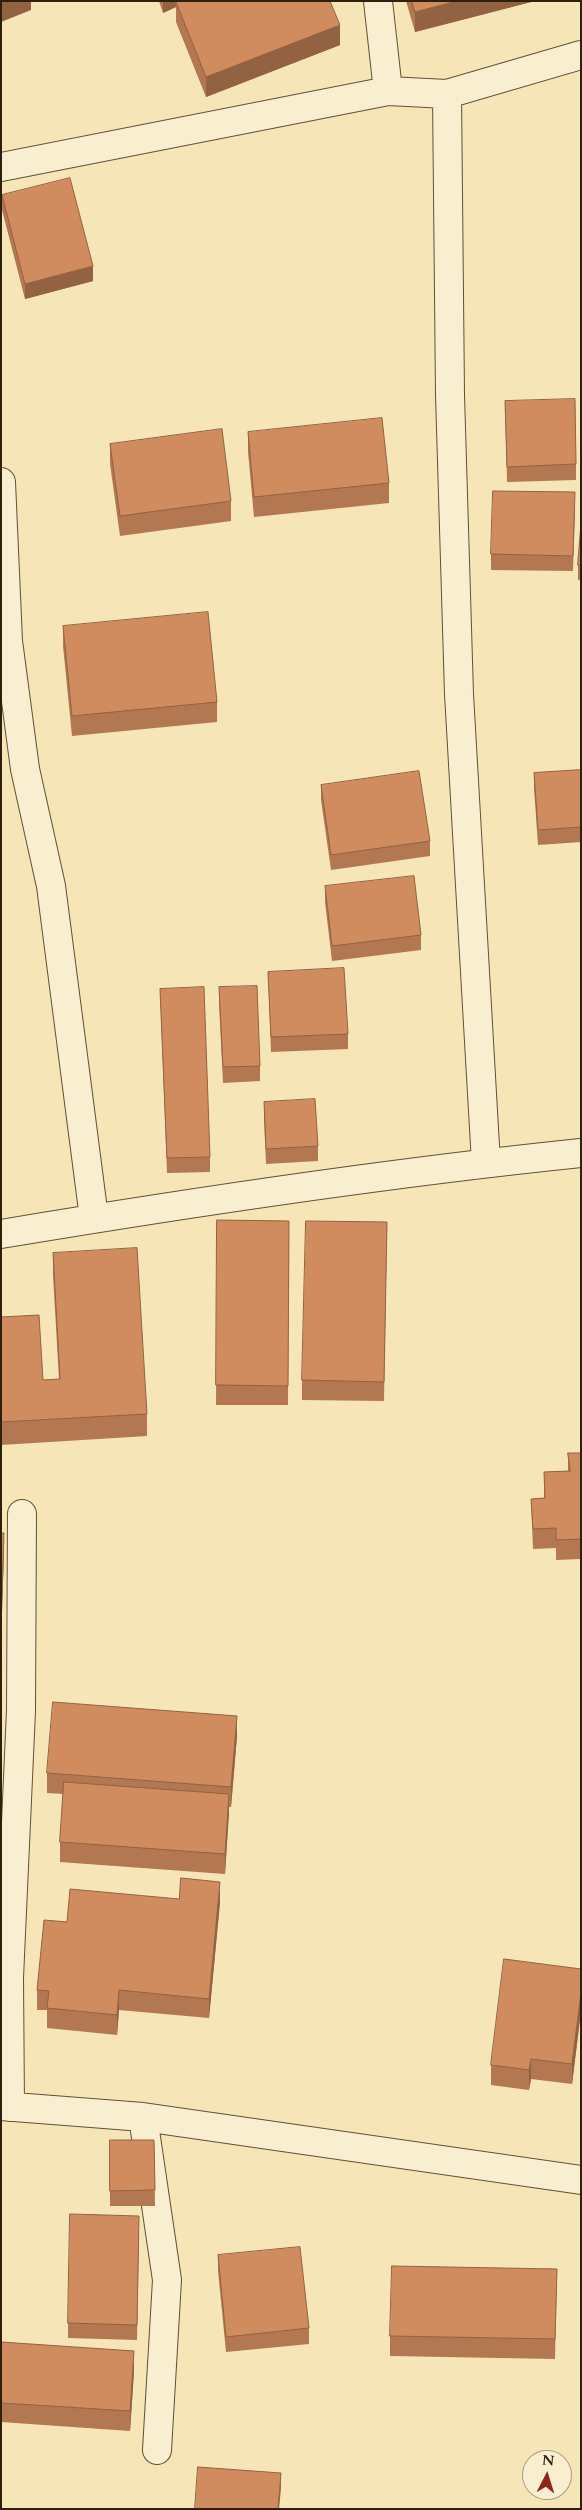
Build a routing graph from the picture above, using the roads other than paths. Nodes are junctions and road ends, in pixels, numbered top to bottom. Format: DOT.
graph roads {
  1 [pos="378,1"];
  2 [pos="581,55"];
  3 [pos="388,91"];
  4 [pos="447,94"];
  5 [pos="2,165"];
  6 [pos="1,482"];
  7 [pos="581,1153"];
  8 [pos="486,1163"];
  9 [pos="94,1218"];
  10 [pos="1,1234"];
  11 [pos="22,1514"];
  12 [pos="6,2106"];
  13 [pos="143,2117"];
  14 [pos="581,2180"];
  15 [pos="156,2450"];
  1 -- 3 [label="street"];
  2 -- 4 [label="street"];
  3 -- 4 [label="street"];
  3 -- 5 [label="street"];
  4 -- 8 [label="street"];
  6 -- 9 [label="street"];
  7 -- 8 [label="street"];
  8 -- 9 [label="street"];
  9 -- 10 [label="street"];
  11 -- 12 [label="street"];
  12 -- 13 [label="street"];
  13 -- 14 [label="street"];
  13 -- 15 [label="street"];
}
